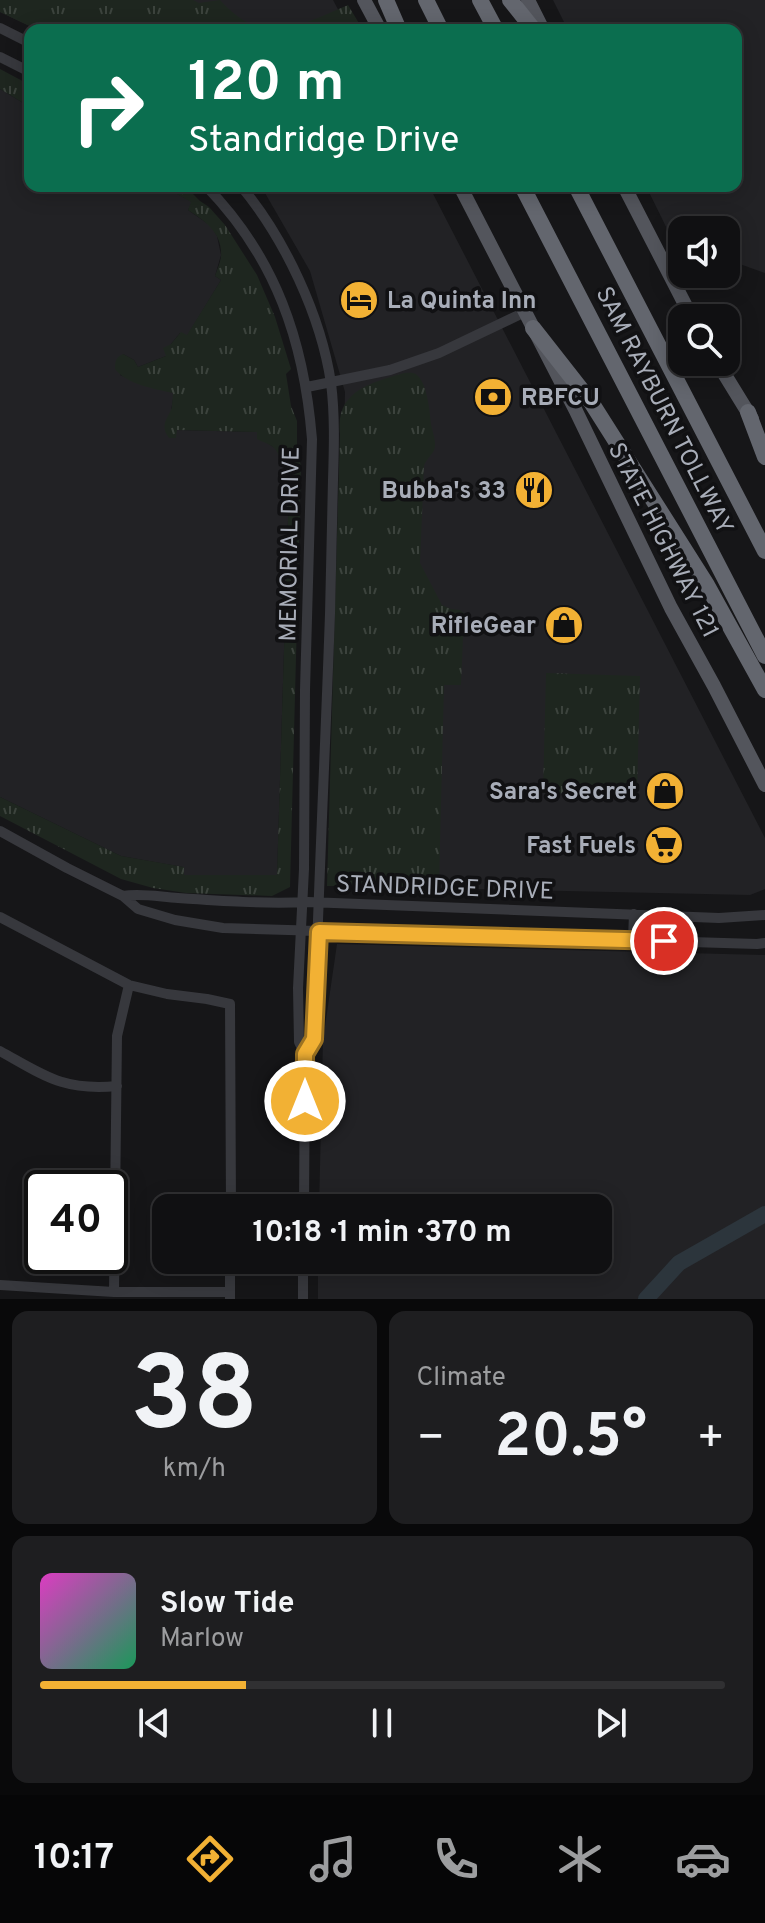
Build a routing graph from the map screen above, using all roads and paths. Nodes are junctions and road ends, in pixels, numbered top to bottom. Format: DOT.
graph roads {
  1 [pos="364,0"];
  2 [pos="386,0"];
  3 [pos="426,0"];
  4 [pos="480,0"];
  5 [pos="510,0"];
  6 [pos="528,0"];
  7 [pos="377,24"];
  8 [pos="396,24"];
  9 [pos="438,24"];
  10 [pos="493,24"];
  11 [pos="529,24"];
  12 [pos="540,24"];
  13 [pos="0,28"];
  14 [pos="24,40"];
  15 [pos="0,57"];
  16 [pos="24,69"];
  17 [pos="211,192"];
  18 [pos="245,192"];
  19 [pos="463,192"];
  20 [pos="525,192"];
  21 [pos="579,192"];
  22 [pos="627,192"];
  23 [pos="685,304"];
  24 [pos="525,312"];
  25 [pos="533,328"];
  26 [pos="726,376"];
  27 [pos="330,383"];
  28 [pos="307,387"];
  29 [pos="748,412"];
  30 [pos="765,438"];
  31 [pos="765,457"];
  32 [pos="765,551"];
  33 [pos="765,656"];
  34 [pos="765,690"];
  35 [pos="765,785"];
  36 [pos="0,831"];
  37 [pos="123,896"];
  38 [pos="303,903"];
  39 [pos="320,903"];
  40 [pos="634,914"];
  41 [pos="765,915"];
  42 [pos="0,917"];
  43 [pos="301,931"];
  44 [pos="319,932"];
  45 [pos="633,940"];
  46 [pos="765,943"];
  47 [pos="129,985"];
  48 [pos="0,1051"];
  49 [pos="305,1054"];
  50 [pos="117,1086"];
  51 [pos="231,1194"];
  52 [pos="304,1194"];
  53 [pos="230,1274"];
  54 [pos="303,1274"];
  55 [pos="0,1285"];
  56 [pos="114,1292"];
  57 [pos="230,1295"];
  58 [pos="303,1299"];
  1 -- 7 [label="main road"];
  2 -- 8 [label="highway"];
  3 -- 9 [label="highway"];
  4 -- 10 [label="highway"];
  5 -- 11 [label="highway"];
  6 -- 12 [label="main road"];
  13 -- 14 [label="street"];
  15 -- 16 [label="street"];
  17 -- 28 [label="street, MEMORIAL DRIVE"];
  18 -- 27 [label="street, MEMORIAL DRIVE"];
  19 -- 24 [label="main road, STATE HIGHWAY 121"];
  20 -- 33 [label="highway, SAM RAYBURN TOLLWAY"];
  21 -- 32 [label="highway, SAM RAYBURN TOLLWAY"];
  22 -- 23 [label="main road"];
  24 -- 25 [label="main road, STATE HIGHWAY 121"];
  24 -- 27 [label="street"];
  25 -- 34 [label="highway"];
  25 -- 35 [label="main road, STATE HIGHWAY 121"];
  26 -- 29 [label="main road"];
  27 -- 28 [label="street"];
  27 -- 39 [label="street, MEMORIAL DRIVE"];
  28 -- 38 [label="street, MEMORIAL DRIVE"];
  29 -- 30 [label="main road"];
  29 -- 31 [label="highway"];
  36 -- 37 [label="street, STANDRIDGE DRIVE"];
  37 -- 38 [label="street, STANDRIDGE DRIVE"];
  37 -- 43 [label="street, STANDRIDGE DRIVE"];
  38 -- 39 [label="street, STANDRIDGE DRIVE"];
  38 -- 43 [label="street, MEMORIAL DRIVE"];
  39 -- 40 [label="street, STANDRIDGE DRIVE"];
  39 -- 44 [label="street, MEMORIAL DRIVE"];
  40 -- 41 [label="street, STANDRIDGE DRIVE"];
  40 -- 45 [label="street"];
  42 -- 47 [label="street"];
  43 -- 44 [label="street, STANDRIDGE DRIVE"];
  43 -- 49 [label="street, MEMORIAL DRIVE"];
  44 -- 45 [label="street, STANDRIDGE DRIVE"];
  44 -- 49 [label="street, MEMORIAL DRIVE"];
  45 -- 46 [label="street, STANDRIDGE DRIVE"];
  47 -- 50 [label="street"];
  47 -- 51 [label="street"];
  48 -- 50 [label="street"];
  49 -- 52 [label="street"];
  50 -- 56 [label="street"];
  53 -- 57 [label="street"];
  54 -- 58 [label="street"];
  55 -- 56 [label="street"];
  56 -- 57 [label="street"];
}
